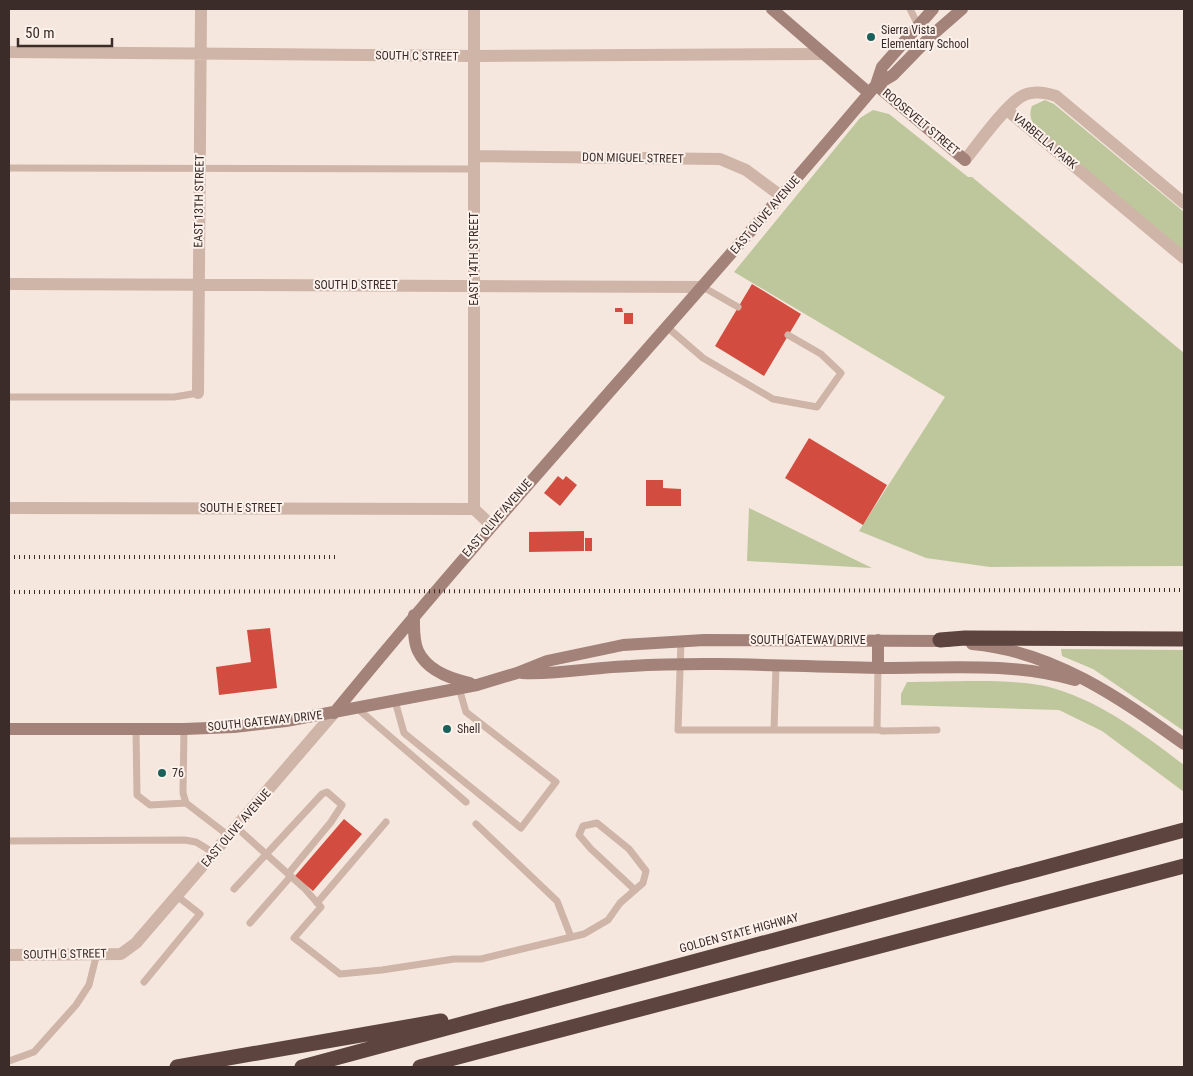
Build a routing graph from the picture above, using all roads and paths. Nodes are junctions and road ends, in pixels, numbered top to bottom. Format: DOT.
graph roads {
  1 [pos="201,9"];
  2 [pos="474,9"];
  3 [pos="772,9"];
  4 [pos="910,9"];
  5 [pos="933,9"];
  6 [pos="962,9"];
  7 [pos="918,25"];
  8 [pos="931,36"];
  9 [pos="9,52"];
  10 [pos="201,53"];
  11 [pos="824,54"];
  12 [pos="474,56"];
  13 [pos="873,89"];
  14 [pos="1007,110"];
  15 [pos="965,160"];
  16 [pos="474,162"];
  17 [pos="9,168"];
  18 [pos="200,169"];
  19 [pos="781,196"];
  20 [pos="1184,203"];
  21 [pos="1184,258"];
  22 [pos="9,284"];
  23 [pos="199,285"];
  24 [pos="474,286"];
  25 [pos="703,287"];
  26 [pos="738,307"];
  27 [pos="667,327"];
  28 [pos="788,335"];
  29 [pos="198,393"];
  30 [pos="9,397"];
  31 [pos="9,508"];
  32 [pos="474,509"];
  33 [pos="491,525"];
  34 [pos="414,615"];
  35 [pos="1184,638"];
  36 [pos="878,640"];
  37 [pos="940,640"];
  38 [pos="681,641"];
  39 [pos="680,665"];
  40 [pos="776,666"];
  41 [pos="878,668"];
  42 [pos="518,673"];
  43 [pos="476,684"];
  44 [pos="1094,685"];
  45 [pos="459,688"];
  46 [pos="395,701"];
  47 [pos="358,708"];
  48 [pos="334,713"];
  49 [pos="9,729"];
  50 [pos="136,729"];
  51 [pos="184,729"];
  52 [pos="774,730"];
  53 [pos="880,730"];
  54 [pos="937,730"];
  55 [pos="1184,744"];
  56 [pos="466,802"];
  57 [pos="186,803"];
  58 [pos="386,822"];
  59 [pos="476,824"];
  60 [pos="1184,830"];
  61 [pos="232,832"];
  62 [pos="9,842"];
  63 [pos="214,853"];
  64 [pos="266,854"];
  65 [pos="1184,866"];
  66 [pos="290,875"];
  67 [pos="234,889"];
  68 [pos="635,890"];
  69 [pos="177,896"];
  70 [pos="317,903"];
  71 [pos="250,923"];
  72 [pos="570,938"];
  73 [pos="97,954"];
  74 [pos="121,954"];
  75 [pos="9,955"];
  76 [pos="144,982"];
  77 [pos="538,1003"];
  78 [pos="543,1035"];
  79 [pos="9,1061"];
  80 [pos="177,1067"];
  81 [pos="302,1067"];
  82 [pos="420,1067"];
  83 [pos="442,1067"];
  1 -- 10 [label="street, EAST 13TH STREET"];
  2 -- 12 [label="street, EAST 14TH STREET"];
  3 -- 11 [label="main road, ROOSEVELT STREET"];
  4 -- 7 [label="lane"];
  5 -- 7 [label="main road, EAST OLIVE AVENUE"];
  6 -- 8 [label="main road, EAST OLIVE AVENUE"];
  7 -- 8 [label="lane"];
  7 -- 13 [label="main road, EAST OLIVE AVENUE"];
  8 -- 13 [label="main road, EAST OLIVE AVENUE"];
  9 -- 10 [label="street, SOUTH C STREET"];
  10 -- 12 [label="street, SOUTH C STREET"];
  10 -- 18 [label="street, EAST 13TH STREET"];
  11 -- 12 [label="street, SOUTH C STREET"];
  11 -- 13 [label="main road, ROOSEVELT STREET"];
  12 -- 16 [label="street, EAST 14TH STREET"];
  13 -- 15 [label="main road, ROOSEVELT STREET"];
  13 -- 19 [label="main road, EAST OLIVE AVENUE"];
  14 -- 15 [label="street"];
  14 -- 20 [label="street, VARBELLA PARK"];
  14 -- 21 [label="street, VARBELLA PARK"];
  16 -- 18 [label="lane"];
  16 -- 19 [label="street, DON MIGUEL STREET"];
  16 -- 24 [label="street, EAST 14TH STREET"];
  17 -- 18 [label="lane"];
  18 -- 23 [label="street, EAST 13TH STREET"];
  19 -- 25 [label="main road, EAST OLIVE AVENUE"];
  22 -- 23 [label="street, SOUTH D STREET"];
  23 -- 24 [label="street, SOUTH D STREET"];
  23 -- 29 [label="street, EAST 13TH STREET"];
  24 -- 25 [label="street, SOUTH D STREET"];
  24 -- 32 [label="street, EAST 14TH STREET"];
  25 -- 26 [label="lane"];
  25 -- 27 [label="main road, EAST OLIVE AVENUE"];
  27 -- 28 [label="lane"];
  27 -- 33 [label="main road, EAST OLIVE AVENUE"];
  29 -- 30 [label="lane"];
  31 -- 32 [label="street, SOUTH E STREET"];
  32 -- 33 [label="street"];
  33 -- 34 [label="main road, EAST OLIVE AVENUE"];
  34 -- 43 [label="main road"];
  34 -- 48 [label="main road, EAST OLIVE AVENUE"];
  35 -- 37 [label="highway"];
  36 -- 37 [label="main road, SOUTH GATEWAY DRIVE"];
  36 -- 38 [label="main road, SOUTH GATEWAY DRIVE"];
  36 -- 41 [label="main road"];
  37 -- 44 [label="main road, SOUTH GATEWAY DRIVE"];
  38 -- 39 [label="lane"];
  38 -- 42 [label="main road, SOUTH GATEWAY DRIVE"];
  39 -- 40 [label="main road, SOUTH GATEWAY DRIVE"];
  39 -- 42 [label="main road, SOUTH GATEWAY DRIVE"];
  39 -- 52 [label="lane"];
  40 -- 41 [label="main road, SOUTH GATEWAY DRIVE"];
  40 -- 52 [label="lane"];
  41 -- 44 [label="main road, SOUTH GATEWAY DRIVE"];
  41 -- 53 [label="lane"];
  42 -- 43 [label="main road, SOUTH GATEWAY DRIVE"];
  43 -- 45 [label="main road, SOUTH GATEWAY DRIVE"];
  44 -- 55 [label="main road, SOUTH GATEWAY DRIVE"];
  45 -- 46 [label="main road, SOUTH GATEWAY DRIVE"];
  45 -- 46 [label="lane"];
  46 -- 47 [label="main road, SOUTH GATEWAY DRIVE"];
  47 -- 48 [label="main road, SOUTH GATEWAY DRIVE"];
  47 -- 56 [label="lane"];
  48 -- 51 [label="main road, SOUTH GATEWAY DRIVE"];
  48 -- 61 [label="street, EAST OLIVE AVENUE"];
  49 -- 50 [label="main road, SOUTH GATEWAY DRIVE"];
  50 -- 51 [label="main road, SOUTH GATEWAY DRIVE"];
  50 -- 57 [label="lane"];
  51 -- 57 [label="lane"];
  52 -- 53 [label="lane"];
  53 -- 54 [label="lane"];
  57 -- 61 [label="lane"];
  58 -- 70 [label="lane"];
  59 -- 72 [label="lane"];
  60 -- 77 [label="highway, GOLDEN STATE HIGHWAY"];
  61 -- 63 [label="street, EAST OLIVE AVENUE"];
  61 -- 64 [label="lane"];
  62 -- 63 [label="lane"];
  63 -- 69 [label="street, EAST OLIVE AVENUE"];
  64 -- 66 [label="lane"];
  64 -- 66 [label="lane"];
  64 -- 67 [label="lane"];
  65 -- 78 [label="highway"];
  66 -- 70 [label="lane"];
  66 -- 71 [label="lane"];
  68 -- 68 [label="lane"];
  68 -- 72 [label="lane"];
  69 -- 74 [label="street, EAST OLIVE AVENUE"];
  69 -- 76 [label="lane"];
  70 -- 72 [label="lane"];
  73 -- 74 [label="street, SOUTH G STREET"];
  73 -- 75 [label="street, SOUTH G STREET"];
  73 -- 79 [label="lane"];
  77 -- 80 [label="highway"];
  77 -- 81 [label="highway, GOLDEN STATE HIGHWAY"];
  78 -- 82 [label="highway"];
  78 -- 83 [label="highway"];
}
